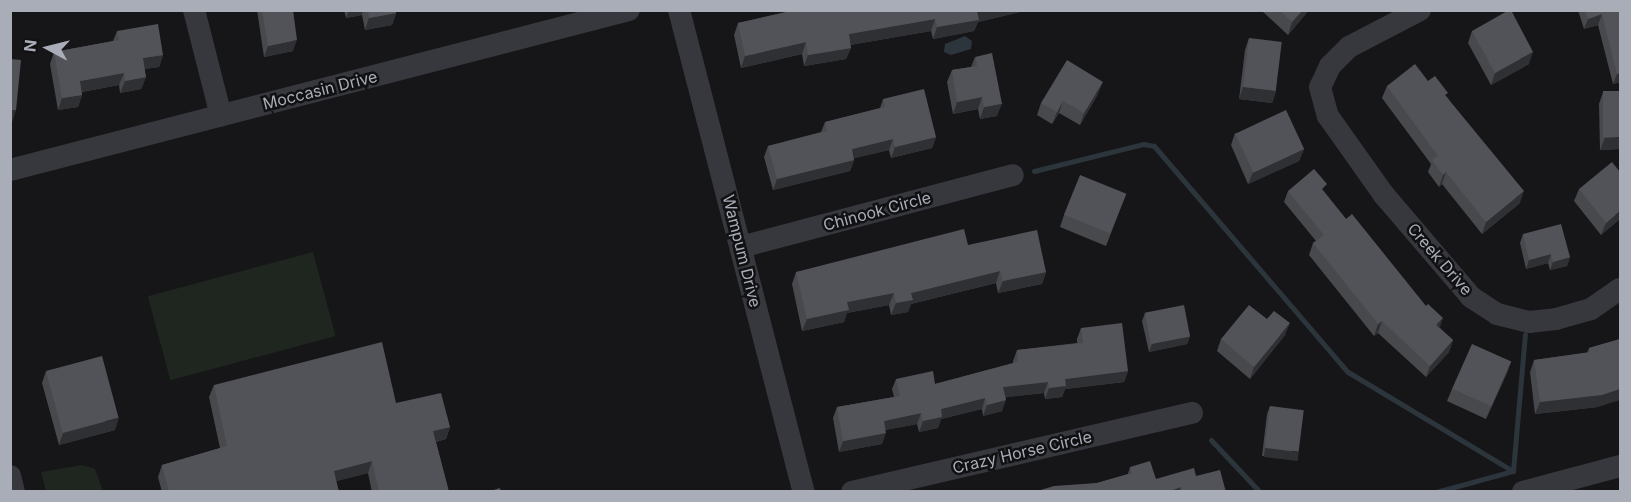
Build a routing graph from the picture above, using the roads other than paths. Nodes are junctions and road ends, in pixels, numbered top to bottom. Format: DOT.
graph roads {
  1 [pos="194,10"];
  2 [pos="629,10"];
  3 [pos="679,10"];
  4 [pos="1420,10"];
  5 [pos="221,116"];
  6 [pos="10,170"];
  7 [pos="1013,175"];
  8 [pos="741,247"];
  9 [pos="1620,289"];
  10 [pos="1192,413"];
  11 [pos="1620,466"];
  12 [pos="10,476"];
  13 [pos="14,492"];
  14 [pos="804,492"];
  15 [pos="852,492"];
  16 [pos="1523,492"];
  1 -- 5 [label="street"];
  2 -- 5 [label="street, Moccasin Drive"];
  3 -- 8 [label="street, Wampum Drive"];
  4 -- 9 [label="street, Creek Drive"];
  5 -- 6 [label="street, Moccasin Drive"];
  7 -- 8 [label="street, Chinook Circle"];
  8 -- 14 [label="street, Wampum Drive"];
  10 -- 15 [label="street, Crazy Horse Circle"];
  11 -- 16 [label="street"];
  12 -- 13 [label="street"];
}
